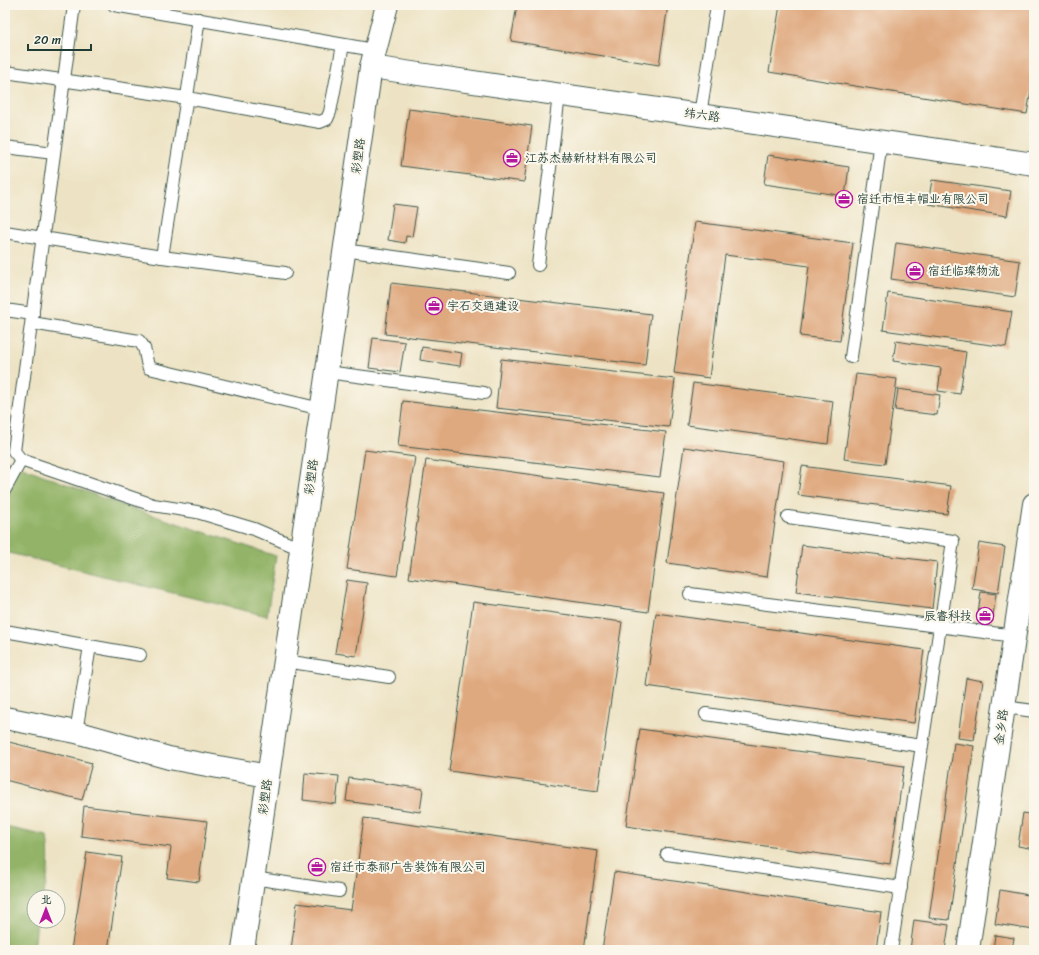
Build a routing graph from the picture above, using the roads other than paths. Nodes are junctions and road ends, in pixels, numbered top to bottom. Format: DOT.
graph roads {
  1 [pos="74,5"];
  2 [pos="114,5"];
  3 [pos="387,5"];
  4 [pos="717,5"];
  5 [pos="186,11"];
  6 [pos="199,19"];
  7 [pos="343,45"];
  8 [pos="372,59"];
  9 [pos="5,72"];
  10 [pos="64,81"];
  11 [pos="559,95"];
  12 [pos="187,98"];
  13 [pos="700,115"];
  14 [pos="881,142"];
  15 [pos="5,147"];
  16 [pos="54,153"];
  17 [pos="1034,164"];
  18 [pos="5,232"];
  19 [pos="43,238"];
  20 [pos="344,250"];
  21 [pos="162,257"];
  22 [pos="538,265"];
  23 [pos="285,273"];
  24 [pos="509,273"];
  25 [pos="5,310"];
  26 [pos="32,318"];
  27 [pos="851,357"];
  28 [pos="327,372"];
  29 [pos="484,393"];
  30 [pos="321,409"];
  31 [pos="21,460"];
  32 [pos="5,489"];
  33 [pos="1034,504"];
  34 [pos="788,517"];
  35 [pos="301,548"];
  36 [pos="690,594"];
  37 [pos="940,626"];
  38 [pos="5,631"];
  39 [pos="1014,636"];
  40 [pos="90,646"];
  41 [pos="140,654"];
  42 [pos="285,661"];
  43 [pos="389,677"];
  44 [pos="1004,707"];
  45 [pos="1034,711"];
  46 [pos="706,714"];
  47 [pos="5,718"];
  48 [pos="76,732"];
  49 [pos="922,746"];
  50 [pos="268,776"];
  51 [pos="667,854"];
  52 [pos="253,878"];
  53 [pos="901,888"];
  54 [pos="339,891"];
  55 [pos="243,950"];
  56 [pos="891,950"];
  57 [pos="968,950"];
  1 -- 10 [label="lane"];
  2 -- 5 [label="lane"];
  3 -- 8 [label="street, 彩塑路"];
  4 -- 13 [label="lane"];
  5 -- 6 [label="lane"];
  6 -- 7 [label="lane"];
  6 -- 12 [label="lane"];
  7 -- 8 [label="lane"];
  7 -- 12 [label="lane"];
  8 -- 11 [label="street, 纬六路"];
  8 -- 20 [label="street, 彩塑路"];
  9 -- 10 [label="lane"];
  10 -- 12 [label="lane"];
  10 -- 16 [label="lane"];
  11 -- 13 [label="street, 纬六路"];
  11 -- 22 [label="lane"];
  12 -- 21 [label="lane"];
  13 -- 14 [label="street, 纬六路"];
  14 -- 17 [label="street, 纬六路"];
  14 -- 27 [label="lane"];
  15 -- 16 [label="lane"];
  16 -- 19 [label="lane"];
  18 -- 19 [label="lane"];
  19 -- 21 [label="lane"];
  19 -- 26 [label="lane"];
  20 -- 24 [label="lane"];
  20 -- 28 [label="street, 彩塑路"];
  21 -- 23 [label="lane"];
  25 -- 26 [label="lane"];
  26 -- 30 [label="lane"];
  26 -- 31 [label="lane"];
  28 -- 29 [label="lane"];
  28 -- 30 [label="street, 彩塑路"];
  30 -- 35 [label="street, 彩塑路"];
  31 -- 32 [label="lane"];
  31 -- 35 [label="lane"];
  33 -- 39 [label="street, 金乡路"];
  34 -- 37 [label="lane"];
  35 -- 42 [label="street, 彩塑路"];
  36 -- 37 [label="lane"];
  37 -- 39 [label="lane"];
  37 -- 49 [label="lane"];
  38 -- 40 [label="lane"];
  39 -- 44 [label="street, 金乡路"];
  40 -- 41 [label="lane"];
  40 -- 48 [label="lane"];
  42 -- 43 [label="lane"];
  42 -- 50 [label="street, 彩塑路"];
  44 -- 45 [label="lane"];
  44 -- 57 [label="street, 金乡路"];
  46 -- 49 [label="lane"];
  47 -- 48 [label="street"];
  48 -- 50 [label="street"];
  49 -- 53 [label="lane"];
  50 -- 52 [label="street, 彩塑路"];
  51 -- 53 [label="lane"];
  52 -- 54 [label="lane"];
  52 -- 55 [label="street, 彩塑路"];
  53 -- 56 [label="lane"];
}
